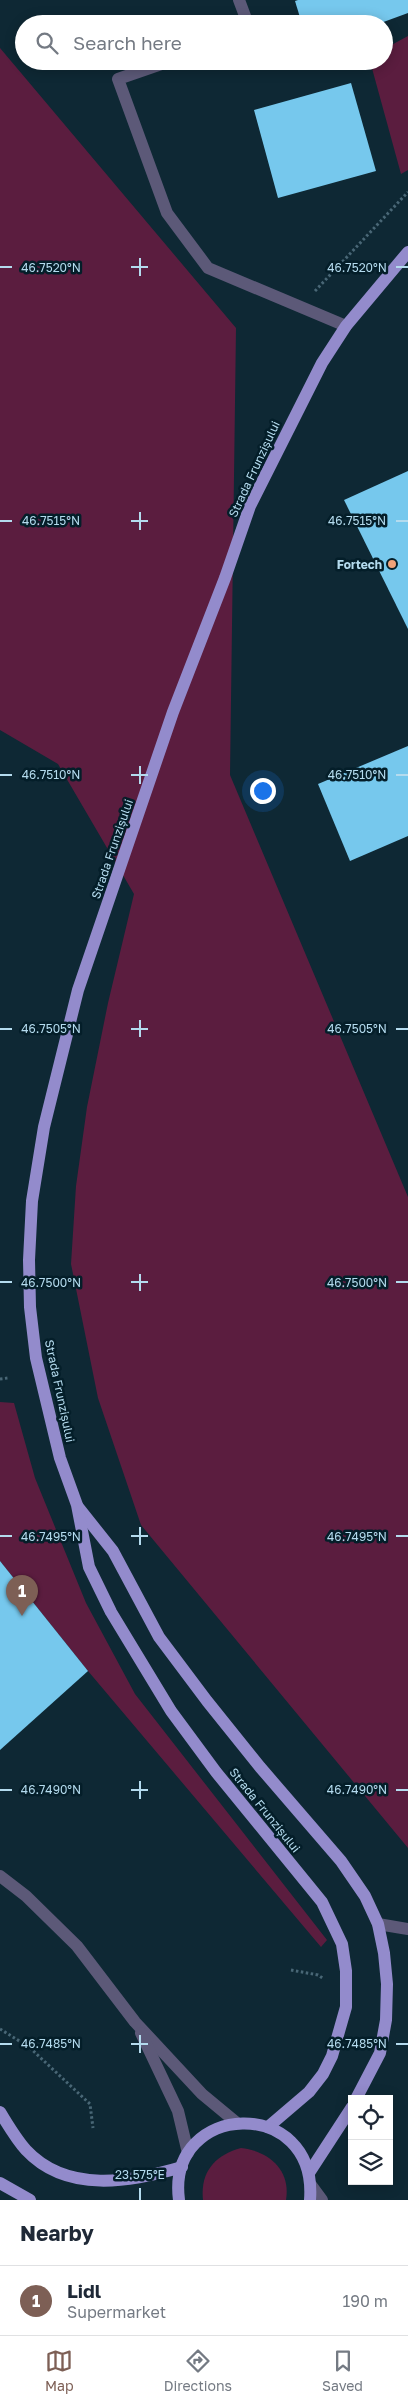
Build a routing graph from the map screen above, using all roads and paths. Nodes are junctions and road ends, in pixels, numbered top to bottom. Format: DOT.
graph roads {
  1 [pos="239,0"];
  2 [pos="245,15"];
  3 [pos="144,70"];
  4 [pos="408,192"];
  5 [pos="408,252"];
  6 [pos="301,306"];
  7 [pos="346,326"];
  8 [pos="8,1378"];
  9 [pos="0,1379"];
  10 [pos="77,1505"];
  11 [pos="0,1876"];
  12 [pos="378,1924"];
  13 [pos="408,1929"];
  14 [pos="291,1970"];
  15 [pos="318,1975"];
  16 [pos="135,2022"];
  17 [pos="0,2029"];
  18 [pos="358,2095"];
  19 [pos="0,2112"];
  20 [pos="348,2115"];
  21 [pos="237,2123"];
  22 [pos="268,2127"];
  23 [pos="93,2128"];
  24 [pos="188,2154"];
  25 [pos="182,2167"];
  26 [pos="310,2179"];
  27 [pos="0,2182"];
  28 [pos="30,2200"];
  29 [pos="179,2200"];
  30 [pos="310,2200"];
  31 [pos="322,2200"];
  1 -- 2 [label="street"];
  3 -- 6 [label="street"];
  4 -- 6 [label="path"];
  5 -- 7 [label="main road, Strada Frunzișului"];
  6 -- 7 [label="street"];
  7 -- 10 [label="main road, Strada Frunzișului"];
  8 -- 9 [label="path"];
  10 -- 12 [label="main road, Strada Frunzișului"];
  10 -- 22 [label="main road, Strada Frunzișului"];
  11 -- 16 [label="street"];
  12 -- 13 [label="street"];
  12 -- 18 [label="main road, Strada Frunzișului"];
  14 -- 15 [label="path"];
  16 -- 21 [label="street"];
  16 -- 24 [label="street"];
  17 -- 23 [label="path"];
  19 -- 25 [label="main road"];
  20 -- 26 [label="main road"];
  21 -- 22 [label="main road"];
  21 -- 24 [label="main road"];
  22 -- 26 [label="main road"];
  24 -- 25 [label="main road"];
  25 -- 29 [label="main road"];
  26 -- 30 [label="main road"];
  26 -- 31 [label="street"];
  27 -- 28 [label="main road"];
}
